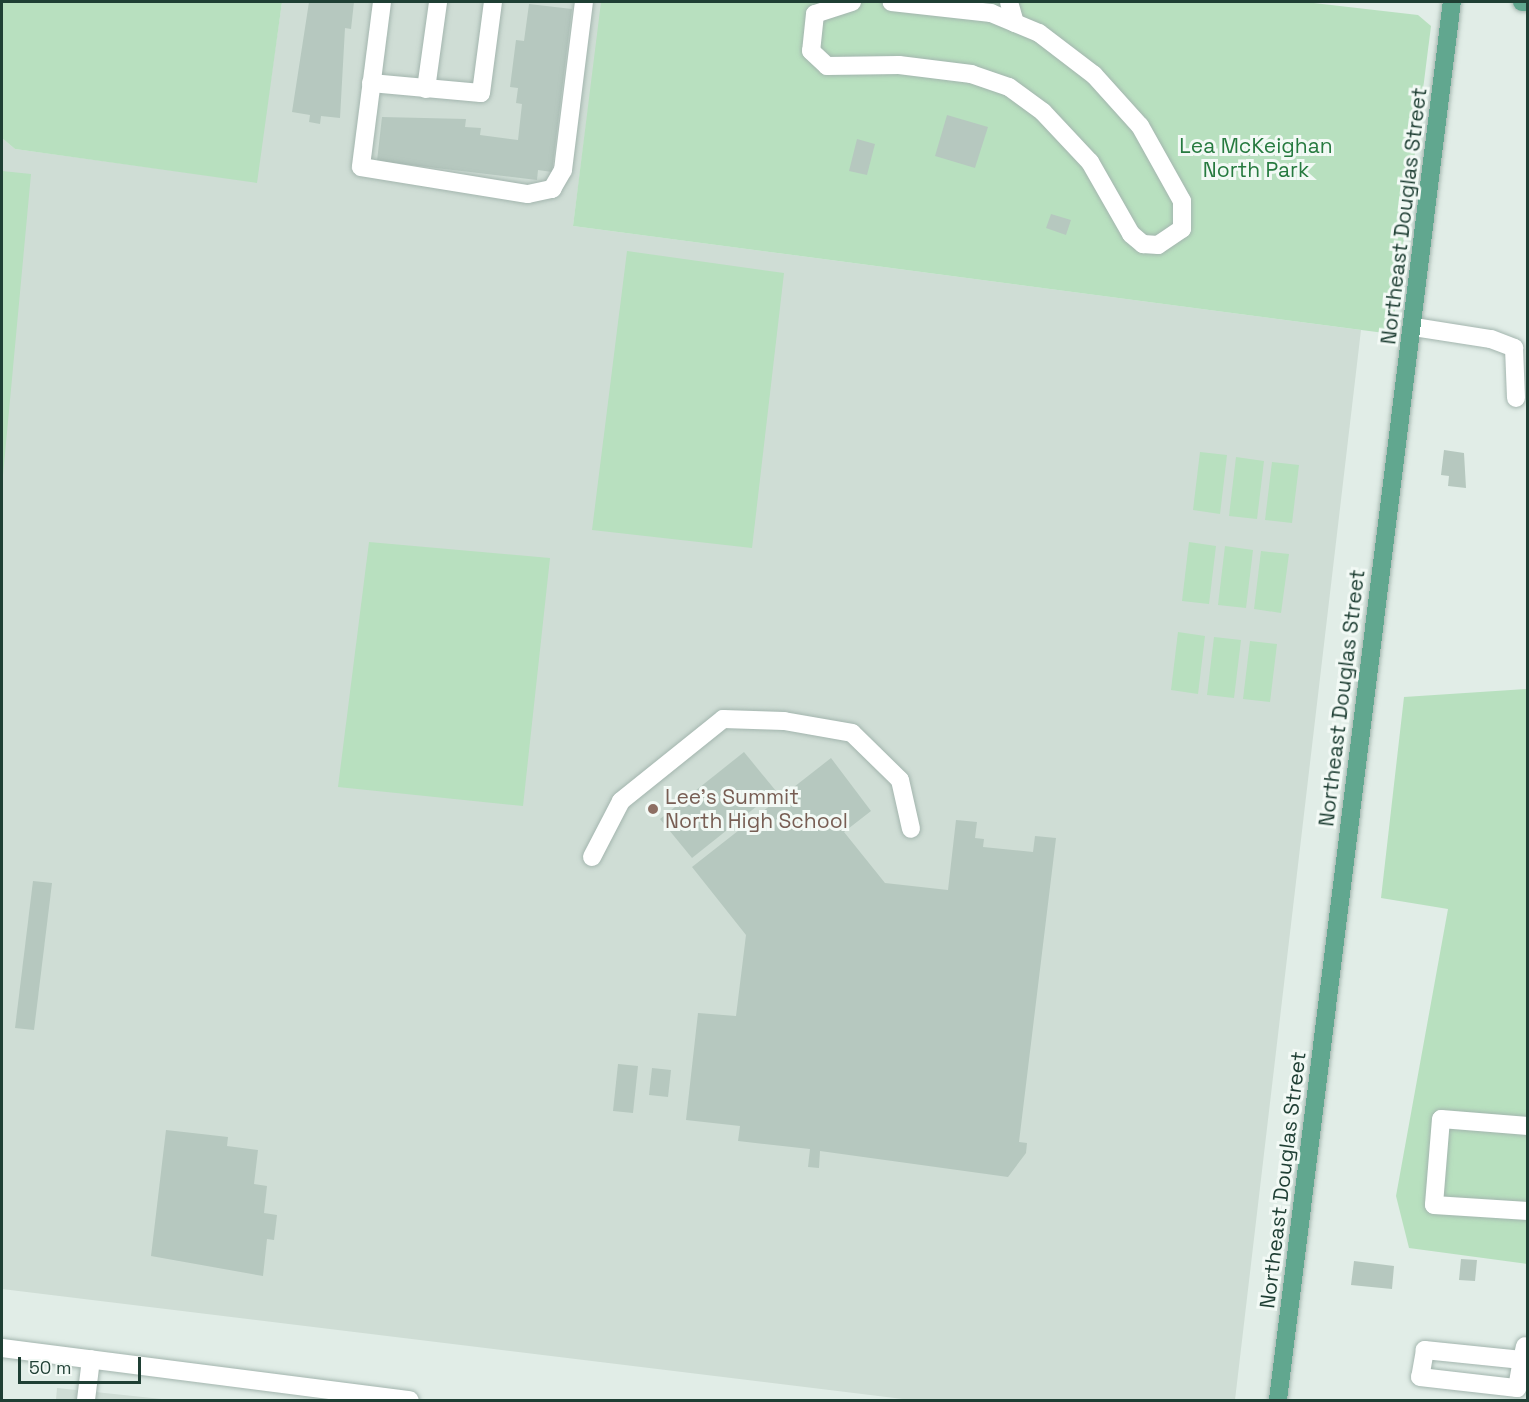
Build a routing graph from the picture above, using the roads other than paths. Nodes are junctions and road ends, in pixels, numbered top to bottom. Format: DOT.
graph roads {
  1 [pos="382,2"];
  2 [pos="438,2"];
  3 [pos="493,2"];
  4 [pos="584,2"];
  5 [pos="852,2"];
  6 [pos="892,2"];
  7 [pos="1452,2"];
  8 [pos="1522,2"];
  9 [pos="1527,2"];
  10 [pos="1002,5"];
  11 [pos="370,83"];
  12 [pos="426,89"];
  13 [pos="1414,327"];
  14 [pos="1516,398"];
  15 [pos="911,829"];
  16 [pos="592,857"];
  17 [pos="1527,1126"];
  18 [pos="1527,1211"];
  19 [pos="1526,1345"];
  20 [pos="2,1348"];
  21 [pos="91,1359"];
  22 [pos="1522,1389"];
  23 [pos="86,1401"];
  24 [pos="410,1401"];
  25 [pos="1278,1401"];
  1 -- 11 [label="street"];
  2 -- 12 [label="street"];
  3 -- 12 [label="street"];
  4 -- 11 [label="street"];
  5 -- 10 [label="street"];
  6 -- 10 [label="street"];
  7 -- 13 [label="main road, Northeast Douglas Street"];
  8 -- 9 [label="main road"];
  11 -- 12 [label="street"];
  13 -- 14 [label="street"];
  13 -- 25 [label="main road, Northeast Douglas Street"];
  15 -- 16 [label="street"];
  17 -- 18 [label="street"];
  19 -- 22 [label="street"];
  19 -- 22 [label="street"];
  20 -- 21 [label="street"];
  21 -- 23 [label="street"];
  21 -- 24 [label="street"];
}
